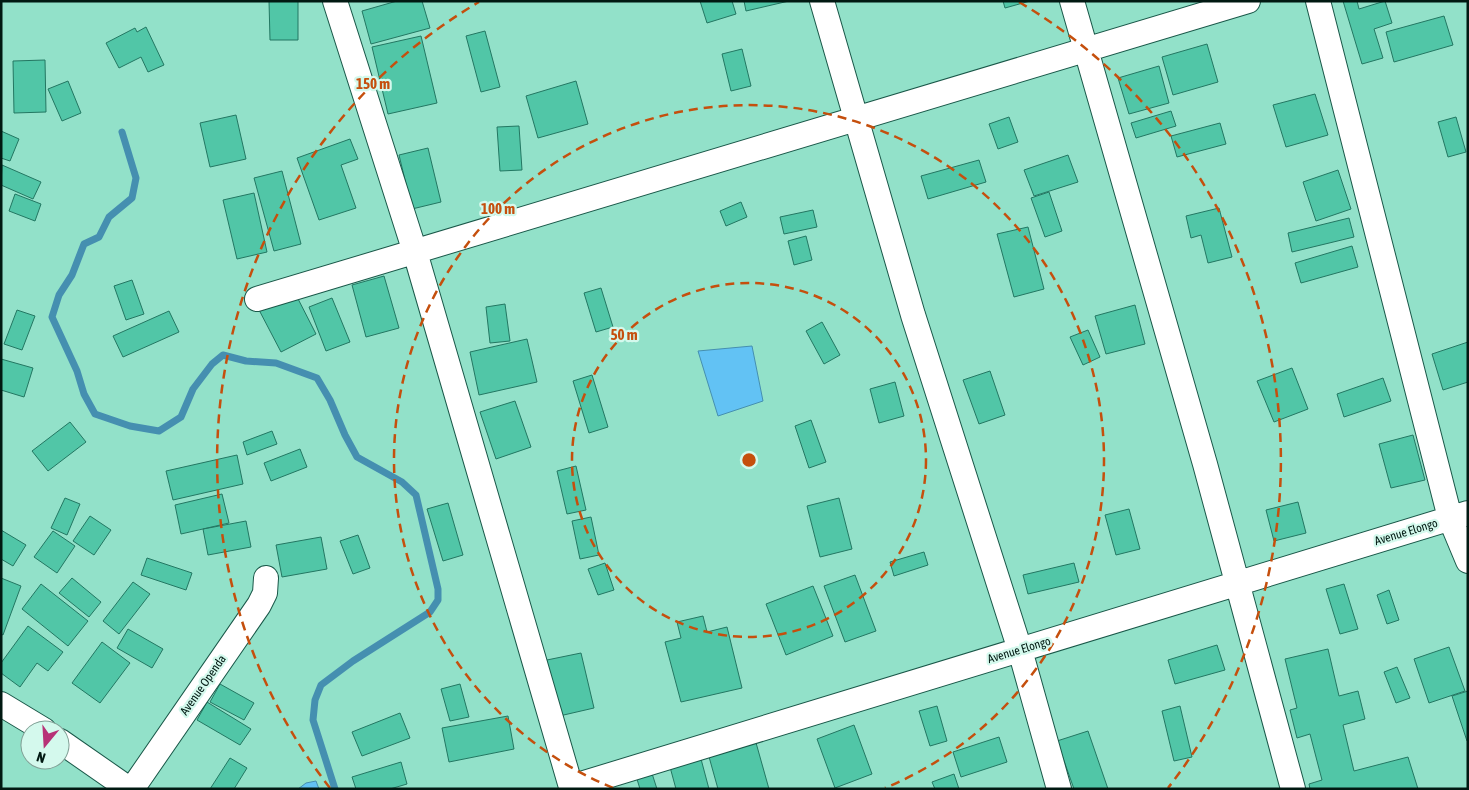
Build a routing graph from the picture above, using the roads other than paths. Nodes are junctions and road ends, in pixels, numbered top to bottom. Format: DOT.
graph roads {
  1 [pos="335,1"];
  2 [pos="822,1"];
  3 [pos="1072,1"];
  4 [pos="1248,1"];
  5 [pos="1318,1"];
  6 [pos="1086,50"];
  7 [pos="858,118"];
  8 [pos="415,252"];
  9 [pos="257,299"];
  10 [pos="1459,516"];
  11 [pos="1468,562"];
  12 [pos="266,578"];
  13 [pos="1238,583"];
  14 [pos="1020,650"];
  15 [pos="1,704"];
  16 [pos="27,720"];
  17 [pos="70,748"];
  18 [pos="572,788"];
  19 [pos="130,789"];
  20 [pos="1059,789"];
  21 [pos="1293,789"];
  1 -- 8 [label="street"];
  2 -- 7 [label="street"];
  3 -- 6 [label="street"];
  4 -- 6 [label="street"];
  5 -- 10 [label="street"];
  6 -- 7 [label="street"];
  6 -- 13 [label="street"];
  7 -- 8 [label="street"];
  7 -- 14 [label="street"];
  8 -- 9 [label="street"];
  8 -- 18 [label="street"];
  10 -- 11 [label="street"];
  10 -- 13 [label="street, Avenue Elongo"];
  12 -- 19 [label="street, Avenue Openda"];
  13 -- 14 [label="street, Avenue Elongo"];
  13 -- 21 [label="street"];
  14 -- 18 [label="street, Avenue Elongo"];
  14 -- 20 [label="street"];
  15 -- 16 [label="street"];
  17 -- 19 [label="street"];
}
